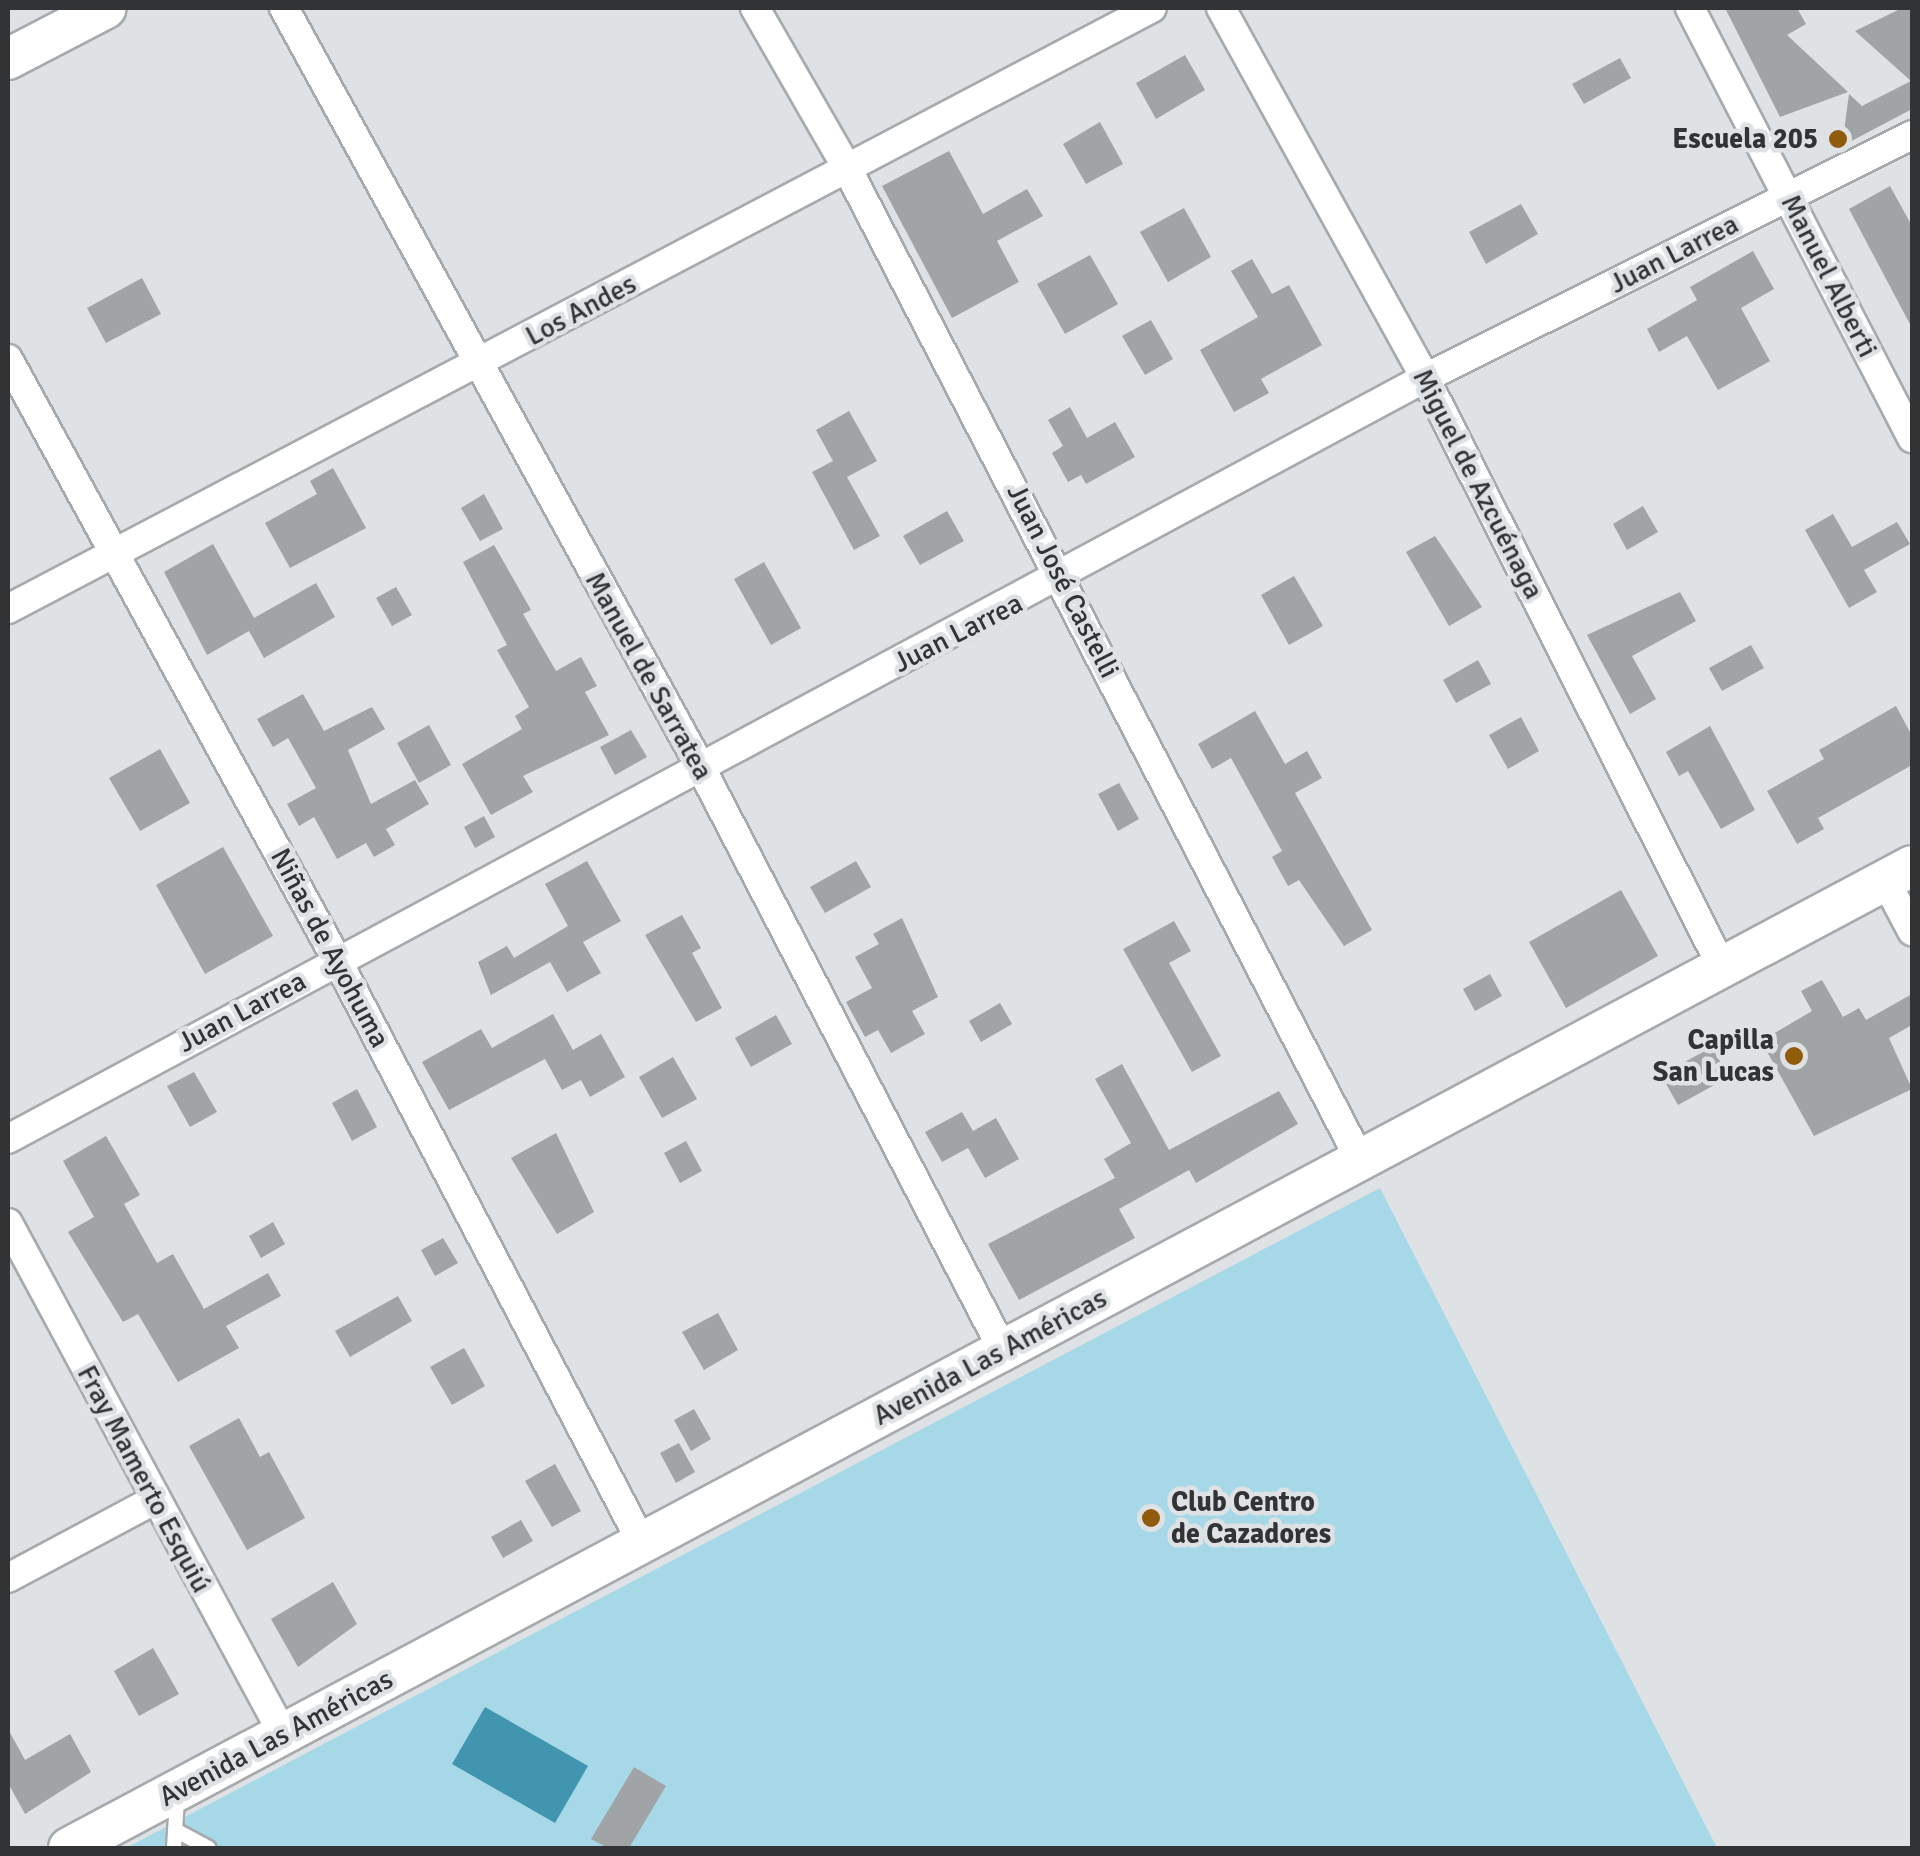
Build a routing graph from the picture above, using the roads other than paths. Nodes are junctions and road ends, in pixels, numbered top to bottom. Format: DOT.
graph roads {
  1 [pos="106,8"];
  2 [pos="284,8"];
  3 [pos="755,8"];
  4 [pos="1152,8"];
  5 [pos="1221,8"];
  6 [pos="1690,8"];
  7 [pos="8,60"];
  8 [pos="1912,135"];
  9 [pos="848,170"];
  10 [pos="1789,197"];
  11 [pos="8,359"];
  12 [pos="478,364"];
  13 [pos="1426,378"];
  14 [pos="1912,438"];
  15 [pos="117,551"];
  16 [pos="1062,579"];
  17 [pos="8,610"];
  18 [pos="700,766"];
  19 [pos="1899,873"];
  20 [pos="1912,931"];
  21 [pos="337,960"];
  22 [pos="1722,967"];
  23 [pos="8,1139"];
  24 [pos="1360,1160"];
  25 [pos="8,1223"];
  26 [pos="1003,1350"];
  27 [pos="154,1500"];
  28 [pos="642,1543"];
  29 [pos="8,1578"];
  30 [pos="283,1734"];
  31 [pos="176,1810"];
  32 [pos="68,1848"];
  33 [pos="174,1848"];
  34 [pos="210,1848"];
  1 -- 7 [label="main road"];
  2 -- 12 [label="street, Manuel de Sarratea"];
  3 -- 9 [label="street, Juan José Castelli"];
  4 -- 9 [label="street, Los Andes"];
  5 -- 13 [label="street, Miguel de Azcuénaga"];
  6 -- 10 [label="street, Manuel Alberti"];
  8 -- 10 [label="street, Juan Larrea"];
  9 -- 12 [label="street, Los Andes"];
  9 -- 16 [label="street, Juan José Castelli"];
  10 -- 13 [label="street, Juan Larrea"];
  10 -- 14 [label="street, Manuel Alberti"];
  11 -- 15 [label="street, Niñas de Ayohuma"];
  12 -- 15 [label="street, Los Andes"];
  12 -- 18 [label="street, Manuel de Sarratea"];
  13 -- 16 [label="street, Juan Larrea"];
  13 -- 22 [label="street, Miguel de Azcuénaga"];
  15 -- 17 [label="street, Los Andes"];
  15 -- 21 [label="street, Niñas de Ayohuma"];
  16 -- 18 [label="street, Juan Larrea"];
  16 -- 24 [label="street, Juan José Castelli"];
  18 -- 21 [label="street, Juan Larrea"];
  18 -- 26 [label="street, Manuel de Sarratea"];
  19 -- 20 [label="street"];
  19 -- 22 [label="main road, Avenida Las Américas"];
  21 -- 23 [label="street, Juan Larrea"];
  21 -- 28 [label="street, Niñas de Ayohuma"];
  22 -- 24 [label="main road, Avenida Las Américas"];
  24 -- 26 [label="main road, Avenida Las Américas"];
  25 -- 27 [label="street, Fray Mamerto Esquiú"];
  26 -- 28 [label="main road, Avenida Las Américas"];
  27 -- 29 [label="street"];
  27 -- 30 [label="street, Fray Mamerto Esquiú"];
  28 -- 30 [label="main road, Avenida Las Américas"];
  30 -- 31 [label="main road, Avenida Las Américas"];
  31 -- 32 [label="main road, Avenida Las Américas"];
  31 -- 33 [label="lane"];
  31 -- 34 [label="lane"];
}
